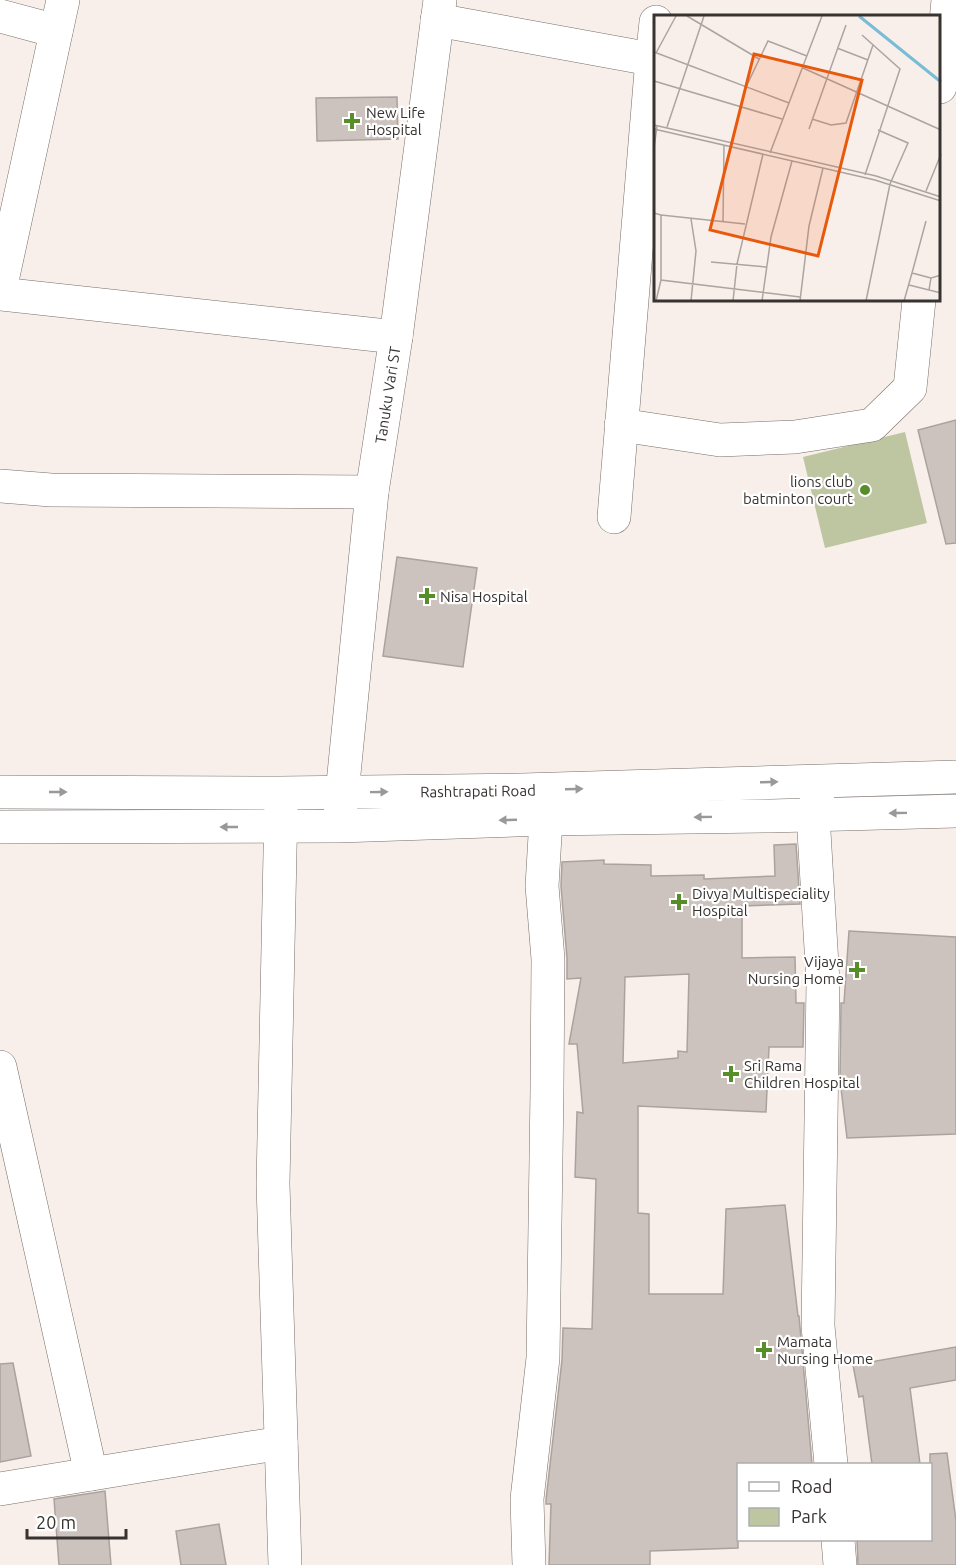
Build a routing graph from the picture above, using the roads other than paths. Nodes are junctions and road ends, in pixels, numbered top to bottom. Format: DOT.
graph roads {
  1 [pos="658,0"];
  2 [pos="948,0"];
  3 [pos="439,10"];
  4 [pos="59,15"];
  5 [pos="657,15"];
  6 [pos="0,16"];
  7 [pos="654,60"];
  8 [pos="941,68"];
  9 [pos="941,101"];
  10 [pos="956,103"];
  11 [pos="0,292"];
  12 [pos="919,302"];
  13 [pos="396,336"];
  14 [pos="621,425"];
  15 [pos="0,486"];
  16 [pos="372,492"];
  17 [pos="614,517"];
  18 [pos="956,777"];
  19 [pos="820,780"];
  20 [pos="0,792"];
  21 [pos="342,792"];
  22 [pos="280,793"];
  23 [pos="956,811"];
  24 [pos="813,815"];
  25 [pos="546,819"];
  26 [pos="339,826"];
  27 [pos="0,827"];
  28 [pos="281,827"];
  29 [pos="0,1067"];
  30 [pos="281,1443"];
  31 [pos="831,1463"];
  32 [pos="91,1474"];
  33 [pos="0,1489"];
  34 [pos="838,1541"];
  35 [pos="285,1565"];
  36 [pos="529,1565"];
  37 [pos="840,1565"];
  1 -- 5 [label="street"];
  2 -- 8 [label="street"];
  3 -- 7 [label="street"];
  3 -- 13 [label="street, Tanuku Vari ST"];
  4 -- 6 [label="street"];
  4 -- 11 [label="street"];
  7 -- 14 [label="street"];
  9 -- 10 [label="street"];
  11 -- 13 [label="street"];
  12 -- 14 [label="street"];
  13 -- 16 [label="street, Tanuku Vari ST"];
  14 -- 17 [label="street"];
  15 -- 16 [label="street"];
  16 -- 21 [label="street, Tanuku Vari ST"];
  18 -- 19 [label="street, Rashtrapati Road"];
  21 -- 19 [label="street, Rashtrapati Road, one-way"];
  19 -- 24 [label="street"];
  20 -- 22 [label="street, Rashtrapati Road, one-way"];
  21 -- 22 [label="street, Rashtrapati Road"];
  21 -- 26 [label="street, Tanuku Vari ST"];
  22 -- 28 [label="street"];
  23 -- 24 [label="street, Rashtrapati Road, one-way"];
  24 -- 25 [label="street, Rashtrapati Road, one-way"];
  24 -- 31 [label="street"];
  25 -- 26 [label="street, Rashtrapati Road, one-way"];
  25 -- 36 [label="street"];
  26 -- 28 [label="street, Rashtrapati Road"];
  28 -- 27 [label="street, Rashtrapati Road, one-way"];
  28 -- 30 [label="street"];
  29 -- 32 [label="street"];
  30 -- 32 [label="street"];
  30 -- 35 [label="street"];
  32 -- 33 [label="street"];
  34 -- 37 [label="street"];
}
